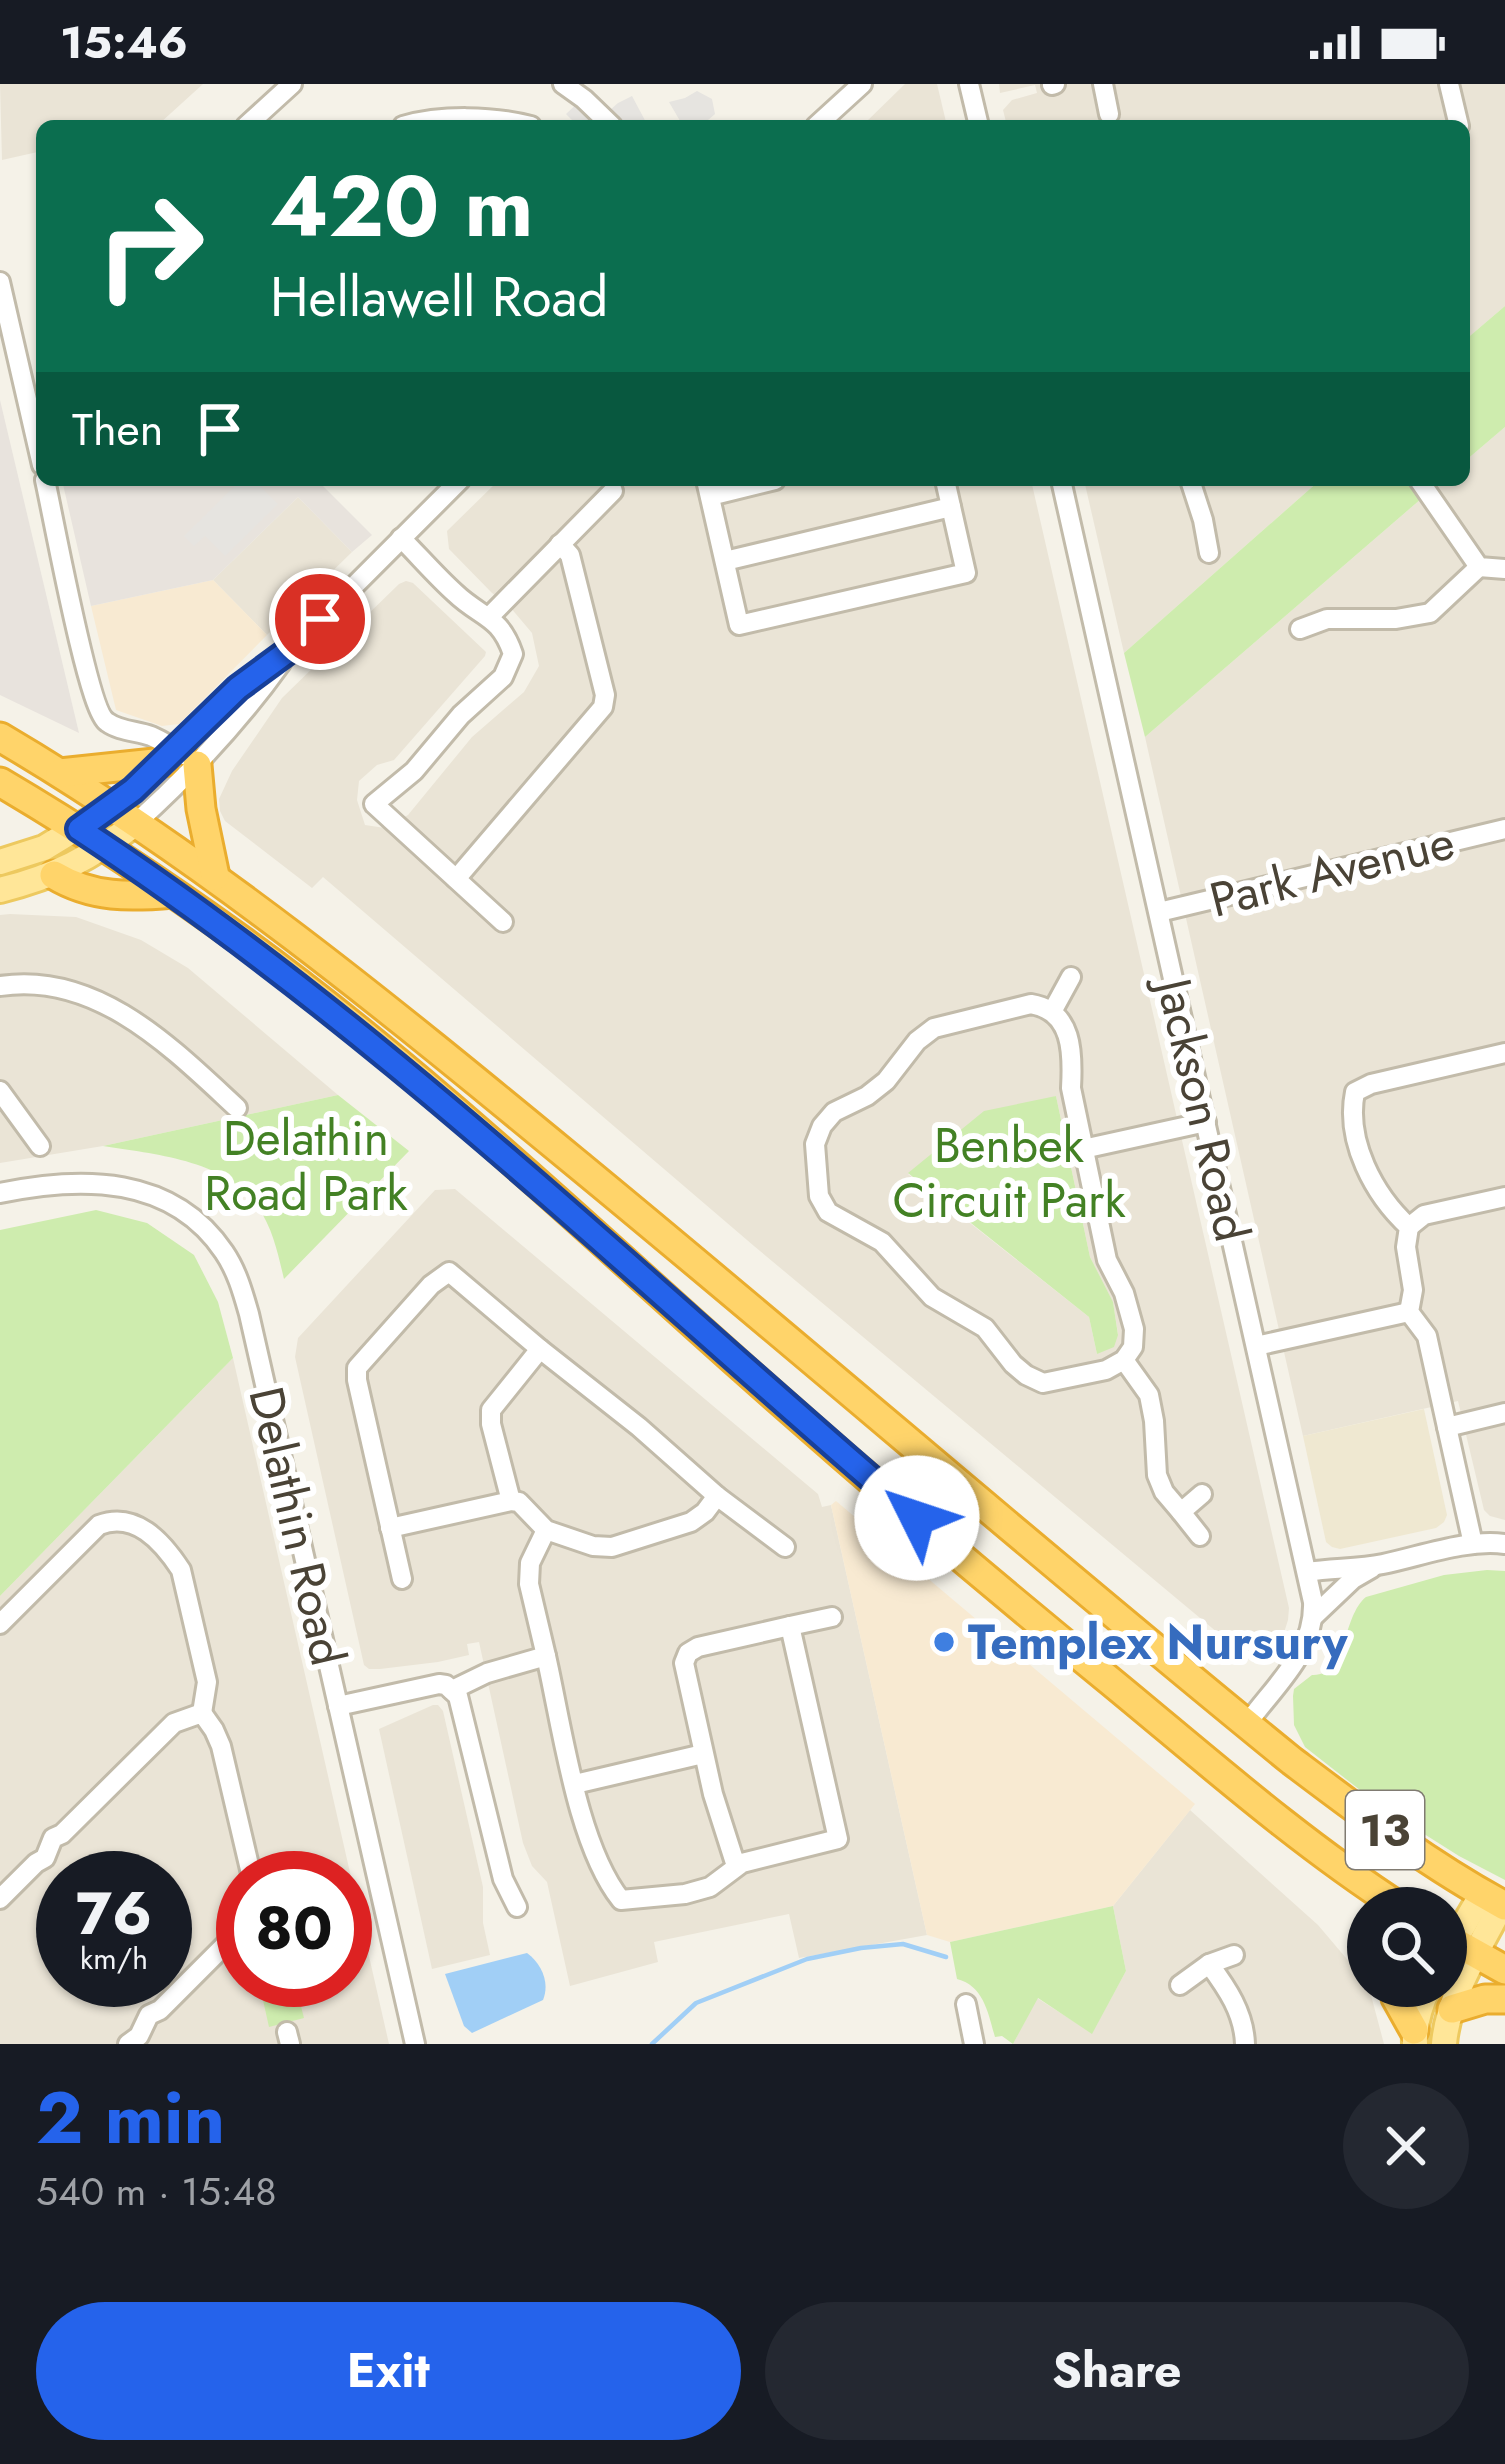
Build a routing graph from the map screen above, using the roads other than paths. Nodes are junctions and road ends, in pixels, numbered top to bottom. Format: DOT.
graph roads {
  1 [pos="292,84"];
  2 [pos="563,84"];
  3 [pos="969,84"];
  4 [pos="1102,84"];
  5 [pos="1450,84"];
  6 [pos="855,87"];
  7 [pos="1108,114"];
  8 [pos="253,120"];
  9 [pos="424,120"];
  10 [pos="466,120"];
  11 [pos="606,120"];
  12 [pos="822,120"];
  13 [pos="978,120"];
  14 [pos="1459,120"];
  15 [pos="0,282"];
  16 [pos="36,439"];
  17 [pos="46,486"];
  18 [pos="454,486"];
  19 [pos="946,486"];
  20 [pos="1062,486"];
  21 [pos="1192,486"];
  22 [pos="1423,486"];
  23 [pos="708,488"];
  24 [pos="613,491"];
  25 [pos="951,507"];
  26 [pos="401,538"];
  27 [pos="560,544"];
  28 [pos="1209,553"];
  29 [pos="725,561"];
  30 [pos="1479,567"];
  31 [pos="1505,569"];
  32 [pos="490,616"];
  33 [pos="1300,629"];
  34 [pos="0,737"];
  35 [pos="179,759"];
  36 [pos="60,772"];
  37 [pos="0,782"];
  38 [pos="113,806"];
  39 [pos="136,823"];
  40 [pos="79,829"];
  41 [pos="1505,829"];
  42 [pos="106,847"];
  43 [pos="0,862"];
  44 [pos="54,874"];
  45 [pos="215,876"];
  46 [pos="456,879"];
  47 [pos="0,890"];
  48 [pos="173,893"];
  49 [pos="1159,912"];
  50 [pos="503,922"];
  51 [pos="1071,977"];
  52 [pos="0,986"];
  53 [pos="1053,1010"];
  54 [pos="1505,1053"];
  55 [pos="0,1091"];
  56 [pos="237,1108"];
  57 [pos="1206,1122"];
  58 [pos="40,1146"];
  59 [pos="1083,1149"];
  60 [pos="0,1193"];
  61 [pos="1505,1196"];
  62 [pos="1409,1227"];
  63 [pos="1409,1312"];
  64 [pos="1256,1346"];
  65 [pos="540,1349"];
  66 [pos="1124,1360"];
  67 [pos="1505,1413"];
  68 [pos="1447,1427"];
  69 [pos="1202,1494"];
  70 [pos="717,1496"];
  71 [pos="511,1501"];
  72 [pos="1180,1512"];
  73 [pos="390,1528"];
  74 [pos="546,1530"];
  75 [pos="1201,1536"];
  76 [pos="1473,1544"];
  77 [pos="1505,1544"];
  78 [pos="785,1547"];
  79 [pos="1376,1566"];
  80 [pos="1307,1572"];
  81 [pos="402,1579"];
  82 [pos="832,1617"];
  83 [pos="1313,1617"];
  84 [pos="0,1624"];
  85 [pos="790,1627"];
  86 [pos="546,1656"];
  87 [pos="452,1690"];
  88 [pos="338,1706"];
  89 [pos="202,1713"];
  90 [pos="1247,1724"];
  91 [pos="704,1754"];
  92 [pos="575,1784"];
  93 [pos="246,1851"];
  94 [pos="736,1866"];
  95 [pos="1356,1887"];
  96 [pos="0,1899"];
  97 [pos="1496,1901"];
  98 [pos="517,1907"];
  99 [pos="1467,1934"];
  100 [pos="1467,1952"];
  101 [pos="216,1954"];
  102 [pos="1234,1955"];
  103 [pos="1209,1964"];
  104 [pos="1505,1970"];
  105 [pos="1180,1985"];
  106 [pos="1505,1999"];
  107 [pos="966,2003"];
  108 [pos="1400,2007"];
  109 [pos="1423,2007"];
  110 [pos="1452,2009"];
  111 [pos="1415,2037"];
  112 [pos="128,2044"];
  113 [pos="415,2044"];
  114 [pos="974,2044"];
  115 [pos="1245,2044"];
  116 [pos="1444,2044"];
  1 -- 8 [label="street"];
  2 -- 11 [label="street"];
  3 -- 13 [label="street"];
  4 -- 7 [label="street"];
  5 -- 14 [label="street"];
  6 -- 12 [label="street"];
  9 -- 10 [label="street"];
  15 -- 16 [label="street"];
  17 -- 35 [label="street"];
  18 -- 26 [label="street"];
  19 -- 25 [label="street"];
  20 -- 49 [label="street, Jackson Road"];
  21 -- 28 [label="street"];
  22 -- 30 [label="street"];
  23 -- 29 [label="street"];
  24 -- 27 [label="street"];
  25 -- 29 [label="street"];
  25 -- 29 [label="street"];
  26 -- 32 [label="street"];
  26 -- 35 [label="street"];
  27 -- 32 [label="street"];
  27 -- 46 [label="street"];
  30 -- 31 [label="street"];
  30 -- 33 [label="street"];
  32 -- 46 [label="street"];
  34 -- 36 [label="highway, 13"];
  35 -- 36 [label="highway"];
  35 -- 38 [label="street"];
  35 -- 39 [label="street"];
  35 -- 45 [label="highway"];
  36 -- 38 [label="highway, 13"];
  37 -- 40 [label="highway, 13"];
  38 -- 39 [label="highway, 13"];
  38 -- 40 [label="main road"];
  39 -- 42 [label="main road"];
  39 -- 45 [label="highway, 13"];
  40 -- 42 [label="highway, 13"];
  40 -- 43 [label="main road"];
  41 -- 49 [label="street, Park Avenue"];
  42 -- 44 [label="main road"];
  42 -- 48 [label="highway, 13"];
  44 -- 47 [label="main road"];
  44 -- 48 [label="highway"];
  45 -- 90 [label="highway, 13"];
  46 -- 50 [label="street"];
  48 -- 95 [label="highway, 13"];
  49 -- 57 [label="street, Jackson Road"];
  51 -- 53 [label="street"];
  52 -- 56 [label="street"];
  53 -- 59 [label="street"];
  53 -- 66 [label="street"];
  54 -- 62 [label="street"];
  55 -- 58 [label="street"];
  57 -- 59 [label="street"];
  57 -- 64 [label="street, Jackson Road"];
  59 -- 66 [label="street"];
  60 -- 88 [label="street, Delathin Road"];
  61 -- 62 [label="street"];
  62 -- 63 [label="street"];
  63 -- 64 [label="street"];
  63 -- 68 [label="street"];
  64 -- 80 [label="street, Jackson Road"];
  65 -- 70 [label="street"];
  65 -- 71 [label="street"];
  65 -- 73 [label="street"];
  66 -- 72 [label="street"];
  67 -- 68 [label="street"];
  68 -- 76 [label="street"];
  69 -- 72 [label="street"];
  70 -- 74 [label="street"];
  70 -- 78 [label="street"];
  71 -- 73 [label="street"];
  71 -- 74 [label="street"];
  72 -- 75 [label="street"];
  73 -- 81 [label="street"];
  74 -- 86 [label="street"];
  76 -- 77 [label="street"];
  76 -- 79 [label="street"];
  79 -- 80 [label="street"];
  79 -- 83 [label="street"];
  80 -- 83 [label="street, Jackson Road"];
  82 -- 85 [label="street"];
  83 -- 90 [label="street"];
  84 -- 89 [label="street"];
  85 -- 91 [label="street"];
  85 -- 94 [label="street"];
  86 -- 87 [label="street"];
  86 -- 92 [label="street"];
  87 -- 88 [label="street"];
  87 -- 98 [label="street"];
  88 -- 113 [label="street, Delathin Road"];
  89 -- 93 [label="street"];
  89 -- 96 [label="street"];
  90 -- 97 [label="highway, 13"];
  91 -- 92 [label="street"];
  91 -- 94 [label="street"];
  92 -- 94 [label="street"];
  97 -- 99 [label="main road"];
  100 -- 104 [label="highway"];
  101 -- 112 [label="street"];
  102 -- 103 [label="street"];
  103 -- 105 [label="street"];
  103 -- 115 [label="street"];
  106 -- 110 [label="highway"];
  107 -- 114 [label="street"];
  108 -- 111 [label="highway"];
  109 -- 111 [label="main road"];
  110 -- 116 [label="main road"];
}
